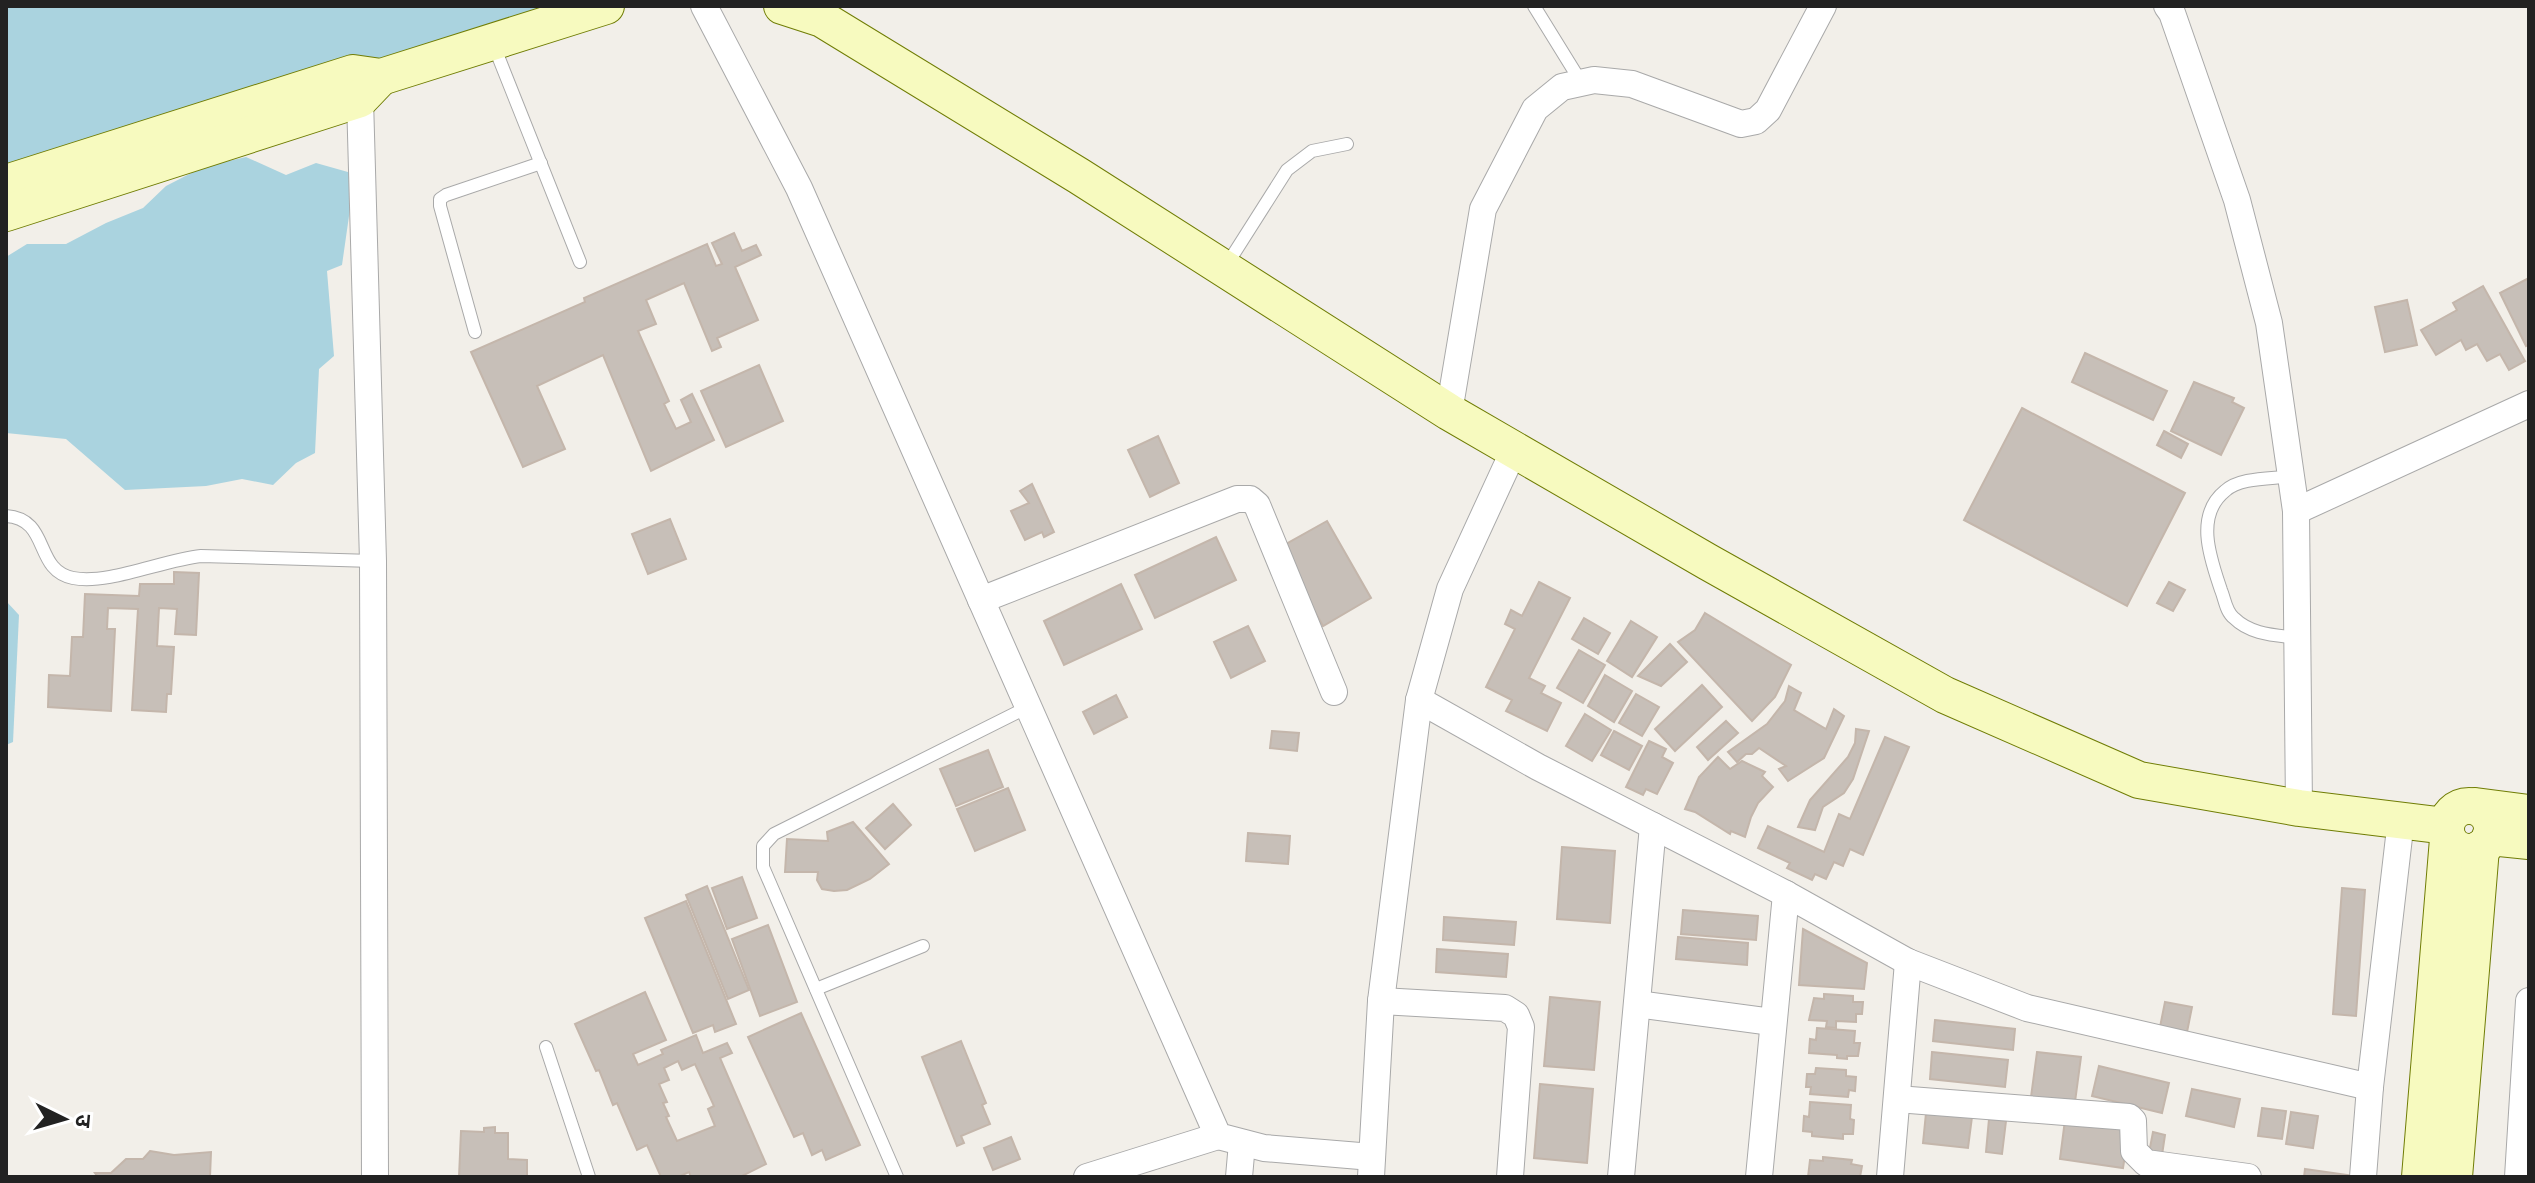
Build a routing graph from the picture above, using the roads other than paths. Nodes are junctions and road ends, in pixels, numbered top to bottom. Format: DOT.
graph roads {
  1 [pos="606,6"];
  2 [pos="704,6"];
  3 [pos="782,6"];
  4 [pos="1534,6"];
  5 [pos="1823,6"];
  6 [pos="2167,6"];
  7 [pos="493,43"];
  8 [pos="1581,82"];
  9 [pos="365,83"];
  10 [pos="1347,144"];
  11 [pos="541,163"];
  12 [pos="6,183"];
  13 [pos="6,213"];
  14 [pos="580,262"];
  15 [pos="1224,269"];
  16 [pos="475,332"];
  17 [pos="2529,404"];
  18 [pos="1449,412"];
  19 [pos="1514,450"];
  20 [pos="2292,476"];
  21 [pos="2296,511"];
  22 [pos="6,516"];
  23 [pos="373,561"];
  24 [pos="981,600"];
  25 [pos="2298,638"];
  26 [pos="1334,692"];
  27 [pos="1419,700"];
  28 [pos="1028,707"];
  29 [pos="2299,808"];
  30 [pos="2529,813"];
  31 [pos="2401,820"];
  32 [pos="1653,826"];
  33 [pos="2468,831"];
  34 [pos="2529,841"];
  35 [pos="1786,894"];
  36 [pos="923,946"];
  37 [pos="1908,962"];
  38 [pos="816,989"];
  39 [pos="1381,1001"];
  40 [pos="2529,1001"];
  41 [pos="1637,1004"];
  42 [pos="1772,1022"];
  43 [pos="546,1047"];
  44 [pos="2370,1087"];
  45 [pos="1897,1099"];
  46 [pos="1230,1140"];
  47 [pos="1372,1167"];
  48 [pos="375,1177"];
  49 [pos="589,1177"];
  50 [pos="897,1177"];
  51 [pos="1087,1177"];
  52 [pos="1239,1177"];
  53 [pos="1510,1177"];
  54 [pos="1621,1177"];
  55 [pos="1759,1177"];
  56 [pos="1891,1177"];
  57 [pos="2248,1177"];
  58 [pos="2363,1177"];
  59 [pos="2420,1177"];
  60 [pos="2454,1177"];
  61 [pos="2518,1177"];
  1 -- 7 [label="street"];
  2 -- 24 [label="street"];
  3 -- 15 [label="street"];
  4 -- 8 [label="lane"];
  5 -- 8 [label="street"];
  6 -- 20 [label="street"];
  7 -- 9 [label="street"];
  7 -- 11 [label="lane"];
  8 -- 18 [label="street"];
  9 -- 12 [label="street"];
  9 -- 13 [label="street"];
  9 -- 23 [label="street"];
  10 -- 15 [label="lane"];
  11 -- 14 [label="lane"];
  11 -- 16 [label="lane"];
  15 -- 18 [label="street"];
  17 -- 21 [label="street"];
  18 -- 19 [label="street"];
  19 -- 27 [label="street"];
  19 -- 29 [label="street"];
  20 -- 21 [label="street"];
  20 -- 25 [label="lane"];
  21 -- 25 [label="street"];
  22 -- 23 [label="lane"];
  23 -- 48 [label="street"];
  24 -- 26 [label="street"];
  24 -- 28 [label="street"];
  25 -- 29 [label="street"];
  27 -- 32 [label="street"];
  27 -- 39 [label="street"];
  28 -- 38 [label="lane"];
  28 -- 46 [label="street"];
  29 -- 31 [label="street"];
  30 -- 33 [label="street"];
  31 -- 33 [label="street"];
  31 -- 44 [label="street"];
  32 -- 35 [label="street"];
  32 -- 41 [label="street"];
  33 -- 34 [label="street"];
  33 -- 59 [label="street"];
  33 -- 60 [label="street"];
  35 -- 37 [label="street"];
  35 -- 42 [label="street"];
  36 -- 38 [label="lane"];
  37 -- 44 [label="street"];
  37 -- 45 [label="street"];
  38 -- 50 [label="lane"];
  39 -- 47 [label="street"];
  39 -- 53 [label="street"];
  40 -- 61 [label="street"];
  41 -- 42 [label="street"];
  41 -- 54 [label="street"];
  42 -- 55 [label="street"];
  43 -- 49 [label="lane"];
  44 -- 58 [label="street"];
  45 -- 56 [label="street"];
  45 -- 57 [label="street"];
  46 -- 47 [label="street"];
  46 -- 51 [label="street"];
  46 -- 52 [label="street"];
}
